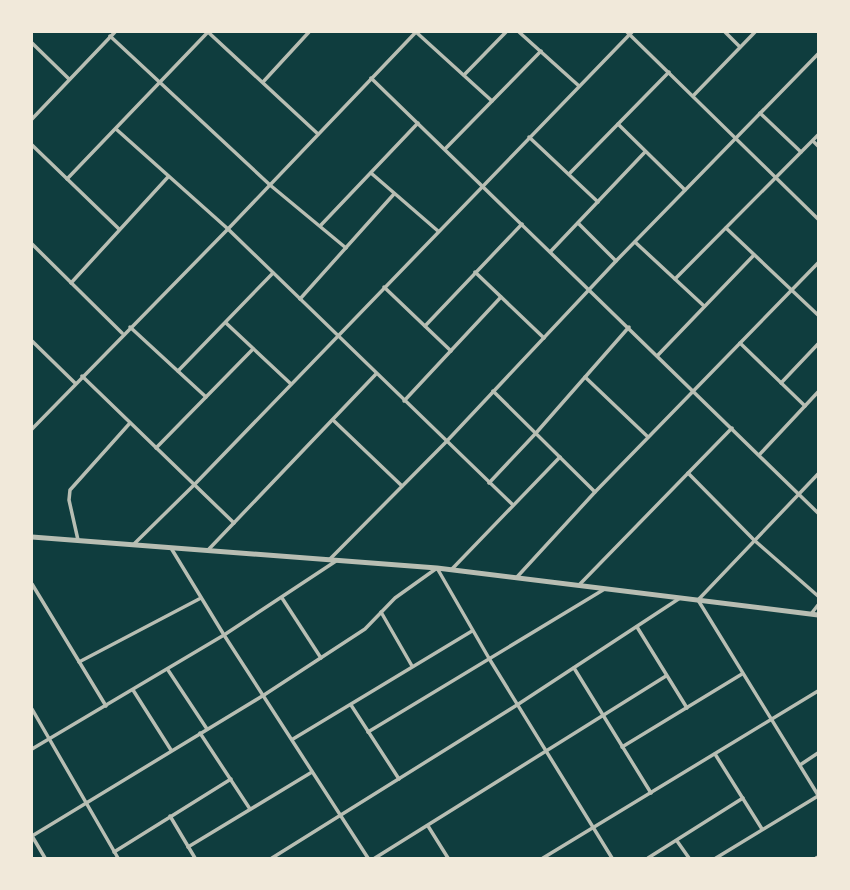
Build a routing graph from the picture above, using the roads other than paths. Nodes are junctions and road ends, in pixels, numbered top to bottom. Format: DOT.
graph roads {
  1 [pos="115,32"];
  2 [pos="208,32"];
  3 [pos="309,32"];
  4 [pos="416,32"];
  5 [pos="506,32"];
  6 [pos="519,32"];
  7 [pos="629,32"];
  8 [pos="725,32"];
  9 [pos="755,32"];
  10 [pos="110,36"];
  11 [pos="32,43"];
  12 [pos="740,47"];
  13 [pos="541,51"];
  14 [pos="818,54"];
  15 [pos="669,72"];
  16 [pos="464,75"];
  17 [pos="371,78"];
  18 [pos="69,79"];
  19 [pos="160,82"];
  20 [pos="263,82"];
  21 [pos="579,86"];
  22 [pos="693,96"];
  23 [pos="492,101"];
  24 [pos="760,113"];
  25 [pos="32,120"];
  26 [pos="418,122"];
  27 [pos="618,124"];
  28 [pos="116,129"];
  29 [pos="318,134"];
  30 [pos="818,135"];
  31 [pos="529,137"];
  32 [pos="736,138"];
  33 [pos="813,141"];
  34 [pos="32,145"];
  35 [pos="818,146"];
  36 [pos="444,149"];
  37 [pos="645,152"];
  38 [pos="801,152"];
  39 [pos="371,173"];
  40 [pos="569,174"];
  41 [pos="168,177"];
  42 [pos="776,177"];
  43 [pos="67,179"];
  44 [pos="270,185"];
  45 [pos="482,186"];
  46 [pos="685,190"];
  47 [pos="394,194"];
  48 [pos="598,202"];
  49 [pos="818,219"];
  50 [pos="522,223"];
  51 [pos="578,223"];
  52 [pos="321,225"];
  53 [pos="726,228"];
  54 [pos="119,229"];
  55 [pos="228,229"];
  56 [pos="438,231"];
  57 [pos="635,242"];
  58 [pos="32,244"];
  59 [pos="346,248"];
  60 [pos="551,251"];
  61 [pos="754,255"];
  62 [pos="616,261"];
  63 [pos="818,263"];
  64 [pos="475,272"];
  65 [pos="273,273"];
  66 [pos="675,279"];
  67 [pos="71,283"];
  68 [pos="384,288"];
  69 [pos="590,289"];
  70 [pos="792,290"];
  71 [pos="501,297"];
  72 [pos="299,299"];
  73 [pos="704,306"];
  74 [pos="818,316"];
  75 [pos="226,322"];
  76 [pos="425,326"];
  77 [pos="130,327"];
  78 [pos="629,327"];
  79 [pos="123,334"];
  80 [pos="337,336"];
  81 [pos="544,338"];
  82 [pos="32,341"];
  83 [pos="740,343"];
  84 [pos="818,344"];
  85 [pos="253,349"];
  86 [pos="451,351"];
  87 [pos="658,355"];
  88 [pos="178,371"];
  89 [pos="376,374"];
  90 [pos="82,376"];
  91 [pos="585,377"];
  92 [pos="75,383"];
  93 [pos="782,383"];
  94 [pos="291,384"];
  95 [pos="694,390"];
  96 [pos="493,391"];
  97 [pos="818,392"];
  98 [pos="206,397"];
  99 [pos="404,401"];
  100 [pos="805,406"];
  101 [pos="332,420"];
  102 [pos="130,423"];
  103 [pos="32,426"];
  104 [pos="732,428"];
  105 [pos="536,433"];
  106 [pos="648,437"];
  107 [pos="446,442"];
  108 [pos="156,448"];
  109 [pos="760,454"];
  110 [pos="560,457"];
  111 [pos="688,473"];
  112 [pos="818,474"];
  113 [pos="489,482"];
  114 [pos="194,485"];
  115 [pos="402,486"];
  116 [pos="595,492"];
  117 [pos="799,495"];
  118 [pos="513,505"];
  119 [pos="818,513"];
  120 [pos="234,523"];
  121 [pos="32,537"];
  122 [pos="78,540"];
  123 [pos="754,540"];
  124 [pos="134,544"];
  125 [pos="171,548"];
  126 [pos="207,551"];
  127 [pos="329,559"];
  128 [pos="338,560"];
  129 [pos="437,568"];
  130 [pos="452,569"];
  131 [pos="517,577"];
  132 [pos="32,584"];
  133 [pos="580,584"];
  134 [pos="607,588"];
  135 [pos="818,596"];
  136 [pos="281,597"];
  137 [pos="201,598"];
  138 [pos="680,598"];
  139 [pos="698,600"];
  140 [pos="818,605"];
  141 [pos="381,612"];
  142 [pos="811,614"];
  143 [pos="818,615"];
  144 [pos="637,628"];
  145 [pos="472,631"];
  146 [pos="224,635"];
  147 [pos="321,658"];
  148 [pos="490,660"];
  149 [pos="79,662"];
  150 [pos="412,666"];
  151 [pos="575,668"];
  152 [pos="167,669"];
  153 [pos="742,674"];
  154 [pos="666,676"];
  155 [pos="133,690"];
  156 [pos="818,691"];
  157 [pos="264,695"];
  158 [pos="351,705"];
  159 [pos="517,705"];
  160 [pos="106,706"];
  161 [pos="687,708"];
  162 [pos="32,709"];
  163 [pos="603,715"];
  164 [pos="771,720"];
  165 [pos="206,729"];
  166 [pos="368,732"];
  167 [pos="200,733"];
  168 [pos="49,739"];
  169 [pos="293,740"];
  170 [pos="622,747"];
  171 [pos="32,749"];
  172 [pos="172,750"];
  173 [pos="546,751"];
  174 [pos="818,753"];
  175 [pos="715,754"];
  176 [pos="800,765"];
  177 [pos="313,771"];
  178 [pos="231,779"];
  179 [pos="399,779"];
  180 [pos="651,793"];
  181 [pos="818,795"];
  182 [pos="743,798"];
  183 [pos="86,801"];
  184 [pos="250,809"];
  185 [pos="341,815"];
  186 [pos="170,816"];
  187 [pos="428,826"];
  188 [pos="594,828"];
  189 [pos="763,830"];
  190 [pos="677,841"];
  191 [pos="188,847"];
  192 [pos="114,852"];
  193 [pos="46,859"];
  194 [pos="118,859"];
  195 [pos="195,859"];
  196 [pos="272,859"];
  197 [pos="368,859"];
  198 [pos="375,859"];
  199 [pos="448,859"];
  200 [pos="543,859"];
  201 [pos="612,859"];
  202 [pos="648,859"];
  203 [pos="688,859"];
  204 [pos="716,859"];
  1 -- 10 [label="street"];
  2 -- 19 [label="street"];
  2 -- 20 [label="street"];
  3 -- 20 [label="street"];
  4 -- 16 [label="street"];
  4 -- 17 [label="street"];
  5 -- 16 [label="street"];
  6 -- 13 [label="street"];
  7 -- 15 [label="street"];
  7 -- 21 [label="street"];
  8 -- 12 [label="street"];
  9 -- 12 [label="street"];
  10 -- 18 [label="street"];
  10 -- 19 [label="street"];
  11 -- 18 [label="street"];
  12 -- 22 [label="street"];
  13 -- 21 [label="street"];
  13 -- 23 [label="street"];
  14 -- 24 [label="street"];
  15 -- 22 [label="street"];
  15 -- 27 [label="street"];
  16 -- 23 [label="street"];
  17 -- 26 [label="street"];
  17 -- 29 [label="street"];
  18 -- 25 [label="street"];
  19 -- 28 [label="street"];
  19 -- 44 [label="street"];
  20 -- 29 [label="street"];
  21 -- 31 [label="street"];
  22 -- 32 [label="street"];
  23 -- 36 [label="street"];
  24 -- 32 [label="street"];
  24 -- 38 [label="street"];
  26 -- 36 [label="street"];
  26 -- 39 [label="street"];
  27 -- 37 [label="street"];
  27 -- 40 [label="street"];
  28 -- 41 [label="street"];
  28 -- 43 [label="street"];
  29 -- 44 [label="street"];
  30 -- 33 [label="street"];
  31 -- 40 [label="street"];
  31 -- 45 [label="street"];
  32 -- 42 [label="street"];
  32 -- 46 [label="street"];
  33 -- 35 [label="street"];
  33 -- 38 [label="street"];
  34 -- 43 [label="street"];
  36 -- 45 [label="street"];
  37 -- 46 [label="street"];
  37 -- 48 [label="street"];
  38 -- 42 [label="street"];
  39 -- 47 [label="street"];
  39 -- 52 [label="street"];
  40 -- 48 [label="street"];
  41 -- 54 [label="street"];
  41 -- 55 [label="street"];
  42 -- 49 [label="street"];
  42 -- 53 [label="street"];
  43 -- 54 [label="street"];
  44 -- 52 [label="street"];
  44 -- 55 [label="street"];
  45 -- 50 [label="street"];
  45 -- 56 [label="street"];
  46 -- 57 [label="street"];
  47 -- 56 [label="street"];
  47 -- 59 [label="street"];
  48 -- 51 [label="street"];
  50 -- 60 [label="street"];
  50 -- 64 [label="street"];
  51 -- 60 [label="street"];
  51 -- 62 [label="street"];
  52 -- 59 [label="street"];
  53 -- 61 [label="street"];
  53 -- 66 [label="street"];
  54 -- 67 [label="street"];
  55 -- 65 [label="street"];
  55 -- 77 [label="street"];
  56 -- 68 [label="street"];
  57 -- 62 [label="street"];
  57 -- 66 [label="street"];
  58 -- 67 [label="street"];
  59 -- 72 [label="street"];
  60 -- 69 [label="street"];
  61 -- 70 [label="street"];
  61 -- 73 [label="street"];
  62 -- 69 [label="street"];
  63 -- 70 [label="street"];
  64 -- 71 [label="street"];
  64 -- 76 [label="street"];
  65 -- 72 [label="street"];
  65 -- 75 [label="street"];
  66 -- 73 [label="street"];
  67 -- 79 [label="street"];
  68 -- 76 [label="street"];
  68 -- 80 [label="street"];
  69 -- 78 [label="street"];
  69 -- 81 [label="street"];
  70 -- 74 [label="street"];
  70 -- 83 [label="street"];
  71 -- 81 [label="street"];
  71 -- 86 [label="street"];
  72 -- 80 [label="street"];
  73 -- 87 [label="street"];
  75 -- 85 [label="street"];
  75 -- 88 [label="street"];
  76 -- 86 [label="street"];
  77 -- 79 [label="street"];
  77 -- 88 [label="street"];
  78 -- 87 [label="street"];
  78 -- 91 [label="street"];
  79 -- 90 [label="street"];
  80 -- 89 [label="street"];
  80 -- 94 [label="street"];
  81 -- 96 [label="street"];
  82 -- 92 [label="street"];
  83 -- 93 [label="street"];
  83 -- 95 [label="street"];
  84 -- 93 [label="street"];
  85 -- 94 [label="street"];
  85 -- 98 [label="street"];
  86 -- 99 [label="street"];
  87 -- 95 [label="street"];
  88 -- 98 [label="street"];
  89 -- 99 [label="street"];
  89 -- 101 [label="street"];
  90 -- 92 [label="street"];
  90 -- 102 [label="street"];
  91 -- 105 [label="street"];
  91 -- 106 [label="street"];
  92 -- 103 [label="street"];
  93 -- 100 [label="street"];
  94 -- 114 [label="street"];
  95 -- 104 [label="street"];
  95 -- 106 [label="street"];
  96 -- 105 [label="street"];
  96 -- 107 [label="street"];
  97 -- 100 [label="street"];
  98 -- 108 [label="street"];
  99 -- 107 [label="street"];
  100 -- 109 [label="street"];
  101 -- 115 [label="street"];
  101 -- 120 [label="street"];
  102 -- 108 [label="street"];
  102 -- 122 [label="street"];
  104 -- 109 [label="street"];
  104 -- 111 [label="street"];
  105 -- 110 [label="street"];
  105 -- 113 [label="street"];
  106 -- 116 [label="street"];
  107 -- 113 [label="street"];
  107 -- 115 [label="street"];
  108 -- 114 [label="street"];
  109 -- 117 [label="street"];
  110 -- 116 [label="street"];
  110 -- 118 [label="street"];
  111 -- 123 [label="street"];
  111 -- 133 [label="street"];
  112 -- 117 [label="street"];
  113 -- 118 [label="street"];
  114 -- 120 [label="street"];
  114 -- 124 [label="street"];
  115 -- 127 [label="street"];
  116 -- 131 [label="street"];
  117 -- 119 [label="street"];
  117 -- 123 [label="street"];
  118 -- 130 [label="street"];
  120 -- 126 [label="street"];
  121 -- 122 [label="street"];
  122 -- 124 [label="street"];
  123 -- 135 [label="street"];
  123 -- 139 [label="street"];
  124 -- 125 [label="street"];
  125 -- 126 [label="street"];
  125 -- 137 [label="street"];
  126 -- 127 [label="street"];
  127 -- 128 [label="street"];
  128 -- 129 [label="street"];
  128 -- 136 [label="street"];
  129 -- 130 [label="street"];
  129 -- 141 [label="street"];
  129 -- 145 [label="street"];
  130 -- 131 [label="street"];
  131 -- 133 [label="street"];
  132 -- 149 [label="street"];
  133 -- 134 [label="street"];
  134 -- 138 [label="street"];
  134 -- 148 [label="street"];
  136 -- 146 [label="street"];
  136 -- 147 [label="street"];
  137 -- 146 [label="street"];
  137 -- 149 [label="street"];
  138 -- 139 [label="street"];
  138 -- 144 [label="street"];
  139 -- 142 [label="street"];
  139 -- 153 [label="street"];
  140 -- 142 [label="street"];
  141 -- 147 [label="street"];
  141 -- 150 [label="street"];
  142 -- 143 [label="street"];
  144 -- 151 [label="street"];
  144 -- 154 [label="street"];
  145 -- 148 [label="street"];
  145 -- 150 [label="street"];
  146 -- 152 [label="street"];
  146 -- 157 [label="street"];
  147 -- 157 [label="street"];
  148 -- 159 [label="street"];
  148 -- 166 [label="street"];
  149 -- 160 [label="street"];
  150 -- 158 [label="street"];
  151 -- 159 [label="street"];
  151 -- 163 [label="street"];
  152 -- 155 [label="street"];
  152 -- 165 [label="street"];
  153 -- 161 [label="street"];
  153 -- 164 [label="street"];
  154 -- 161 [label="street"];
  154 -- 163 [label="street"];
  155 -- 160 [label="street"];
  155 -- 172 [label="street"];
  156 -- 164 [label="street"];
  157 -- 165 [label="street"];
  157 -- 169 [label="street"];
  158 -- 166 [label="street"];
  158 -- 169 [label="street"];
  159 -- 173 [label="street"];
  159 -- 179 [label="street"];
  160 -- 168 [label="street"];
  161 -- 170 [label="street"];
  162 -- 168 [label="street"];
  163 -- 170 [label="street"];
  163 -- 173 [label="street"];
  164 -- 175 [label="street"];
  164 -- 176 [label="street"];
  165 -- 167 [label="street"];
  166 -- 179 [label="street"];
  167 -- 172 [label="street"];
  167 -- 178 [label="street"];
  168 -- 171 [label="street"];
  168 -- 183 [label="street"];
  169 -- 177 [label="street"];
  170 -- 180 [label="street"];
  172 -- 183 [label="street"];
  173 -- 187 [label="street"];
  173 -- 188 [label="street"];
  174 -- 176 [label="street"];
  175 -- 180 [label="street"];
  175 -- 182 [label="street"];
  176 -- 181 [label="street"];
  177 -- 184 [label="street"];
  177 -- 185 [label="street"];
  178 -- 184 [label="street"];
  178 -- 186 [label="street"];
  179 -- 185 [label="street"];
  180 -- 188 [label="street"];
  181 -- 189 [label="street"];
  182 -- 189 [label="street"];
  182 -- 190 [label="street"];
  183 -- 192 [label="street"];
  183 -- 193 [label="street"];
  184 -- 191 [label="street"];
  185 -- 196 [label="street"];
  185 -- 197 [label="street"];
  186 -- 191 [label="street"];
  186 -- 192 [label="street"];
  187 -- 198 [label="street"];
  187 -- 199 [label="street"];
  188 -- 200 [label="street"];
  188 -- 201 [label="street"];
  189 -- 204 [label="street"];
  190 -- 202 [label="street"];
  190 -- 203 [label="street"];
  191 -- 195 [label="street"];
  192 -- 194 [label="street"];
}
